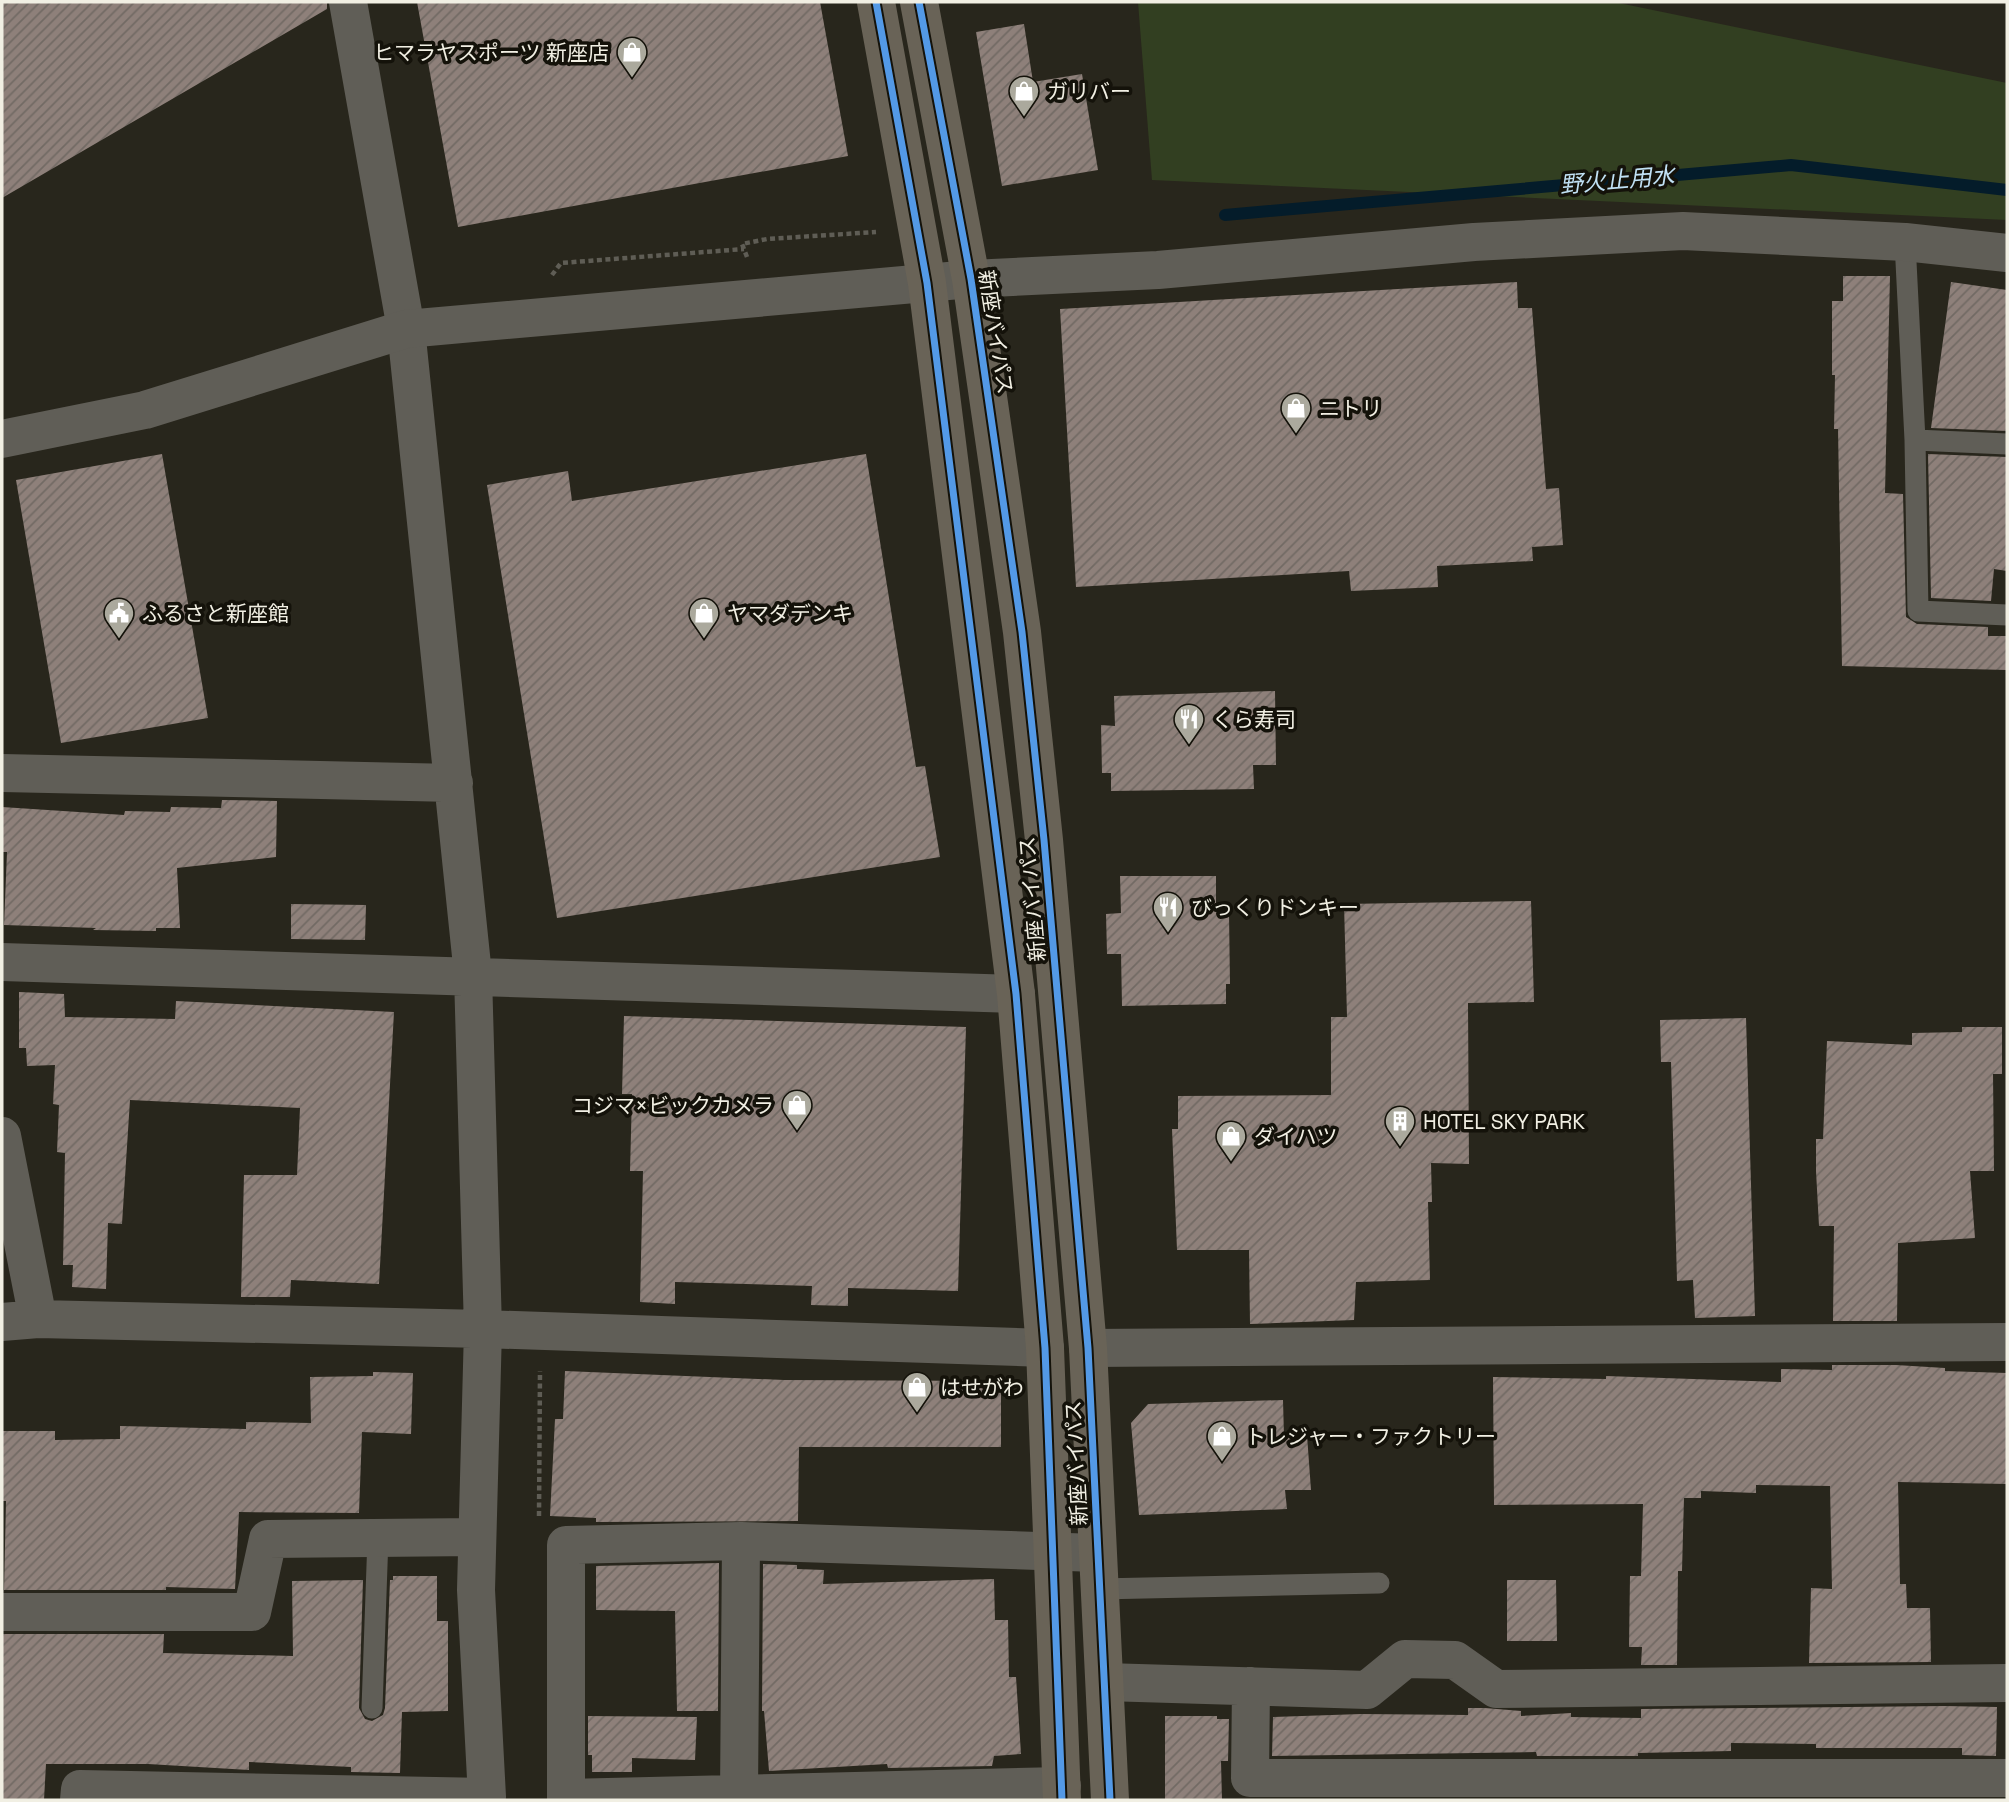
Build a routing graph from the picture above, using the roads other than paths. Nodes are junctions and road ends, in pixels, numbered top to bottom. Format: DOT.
graph roads {
  1 [pos="348,2"];
  2 [pos="876,2"];
  3 [pos="919,2"];
  4 [pos="1905,242"];
  5 [pos="2007,253"];
  6 [pos="971,279"];
  7 [pos="927,283"];
  8 [pos="406,329"];
  9 [pos="2,439"];
  10 [pos="1914,440"];
  11 [pos="2007,444"];
  12 [pos="2007,615"];
  13 [pos="2,773"];
  14 [pos="454,783"];
  15 [pos="2,962"];
  16 [pos="473,975"];
  17 [pos="1016,994"];
  18 [pos="2,1136"];
  19 [pos="20,1320"];
  20 [pos="483,1328"];
  21 [pos="2007,1342"];
  22 [pos="1088,1348"];
  23 [pos="1045,1349"];
  24 [pos="477,1536"];
  25 [pos="378,1537"];
  26 [pos="741,1541"];
  27 [pos="1051,1549"];
  28 [pos="1098,1571"];
  29 [pos="1379,1583"];
  30 [pos="2,1612"];
  31 [pos="1105,1682"];
  32 [pos="2007,1683"];
  33 [pos="1251,1686"];
  34 [pos="372,1708"];
  35 [pos="2007,1778"];
  36 [pos="1062,1793"];
  37 [pos="739,1794"];
  38 [pos="566,1799"];
  39 [pos="79,1800"];
  40 [pos="1110,1800"];
  1 -- 8 [label="street"];
  2 -- 7 [label="highway, 新座バイパス"];
  3 -- 6 [label="highway, 新座バイパス"];
  4 -- 5 [label="street"];
  4 -- 6 [label="street"];
  4 -- 10 [label="lane"];
  6 -- 7 [label="street"];
  6 -- 22 [label="highway, 新座バイパス"];
  7 -- 8 [label="street"];
  7 -- 17 [label="highway, 新座バイパス"];
  8 -- 9 [label="street"];
  8 -- 14 [label="street"];
  10 -- 11 [label="lane"];
  10 -- 12 [label="lane"];
  13 -- 14 [label="street"];
  14 -- 16 [label="street"];
  15 -- 16 [label="street"];
  16 -- 17 [label="street"];
  16 -- 20 [label="street"];
  17 -- 23 [label="highway, 新座バイパス"];
  18 -- 19 [label="street"];
  19 -- 20 [label="street"];
  20 -- 23 [label="street"];
  20 -- 24 [label="street"];
  21 -- 22 [label="street"];
  22 -- 28 [label="highway, 新座バイパス"];
  23 -- 27 [label="highway, 新座バイパス"];
  24 -- 25 [label="street"];
  24 -- 39 [label="street"];
  25 -- 30 [label="street"];
  25 -- 34 [label="lane"];
  26 -- 27 [label="street"];
  26 -- 37 [label="street"];
  26 -- 38 [label="street"];
  27 -- 28 [label="street"];
  27 -- 36 [label="highway, 新座バイパス"];
  28 -- 29 [label="lane"];
  28 -- 31 [label="highway, 新座バイパス"];
  31 -- 33 [label="street"];
  31 -- 40 [label="highway, 新座バイパス"];
  32 -- 33 [label="street"];
  33 -- 35 [label="street"];
  36 -- 37 [label="street"];
  37 -- 38 [label="street"];
}
